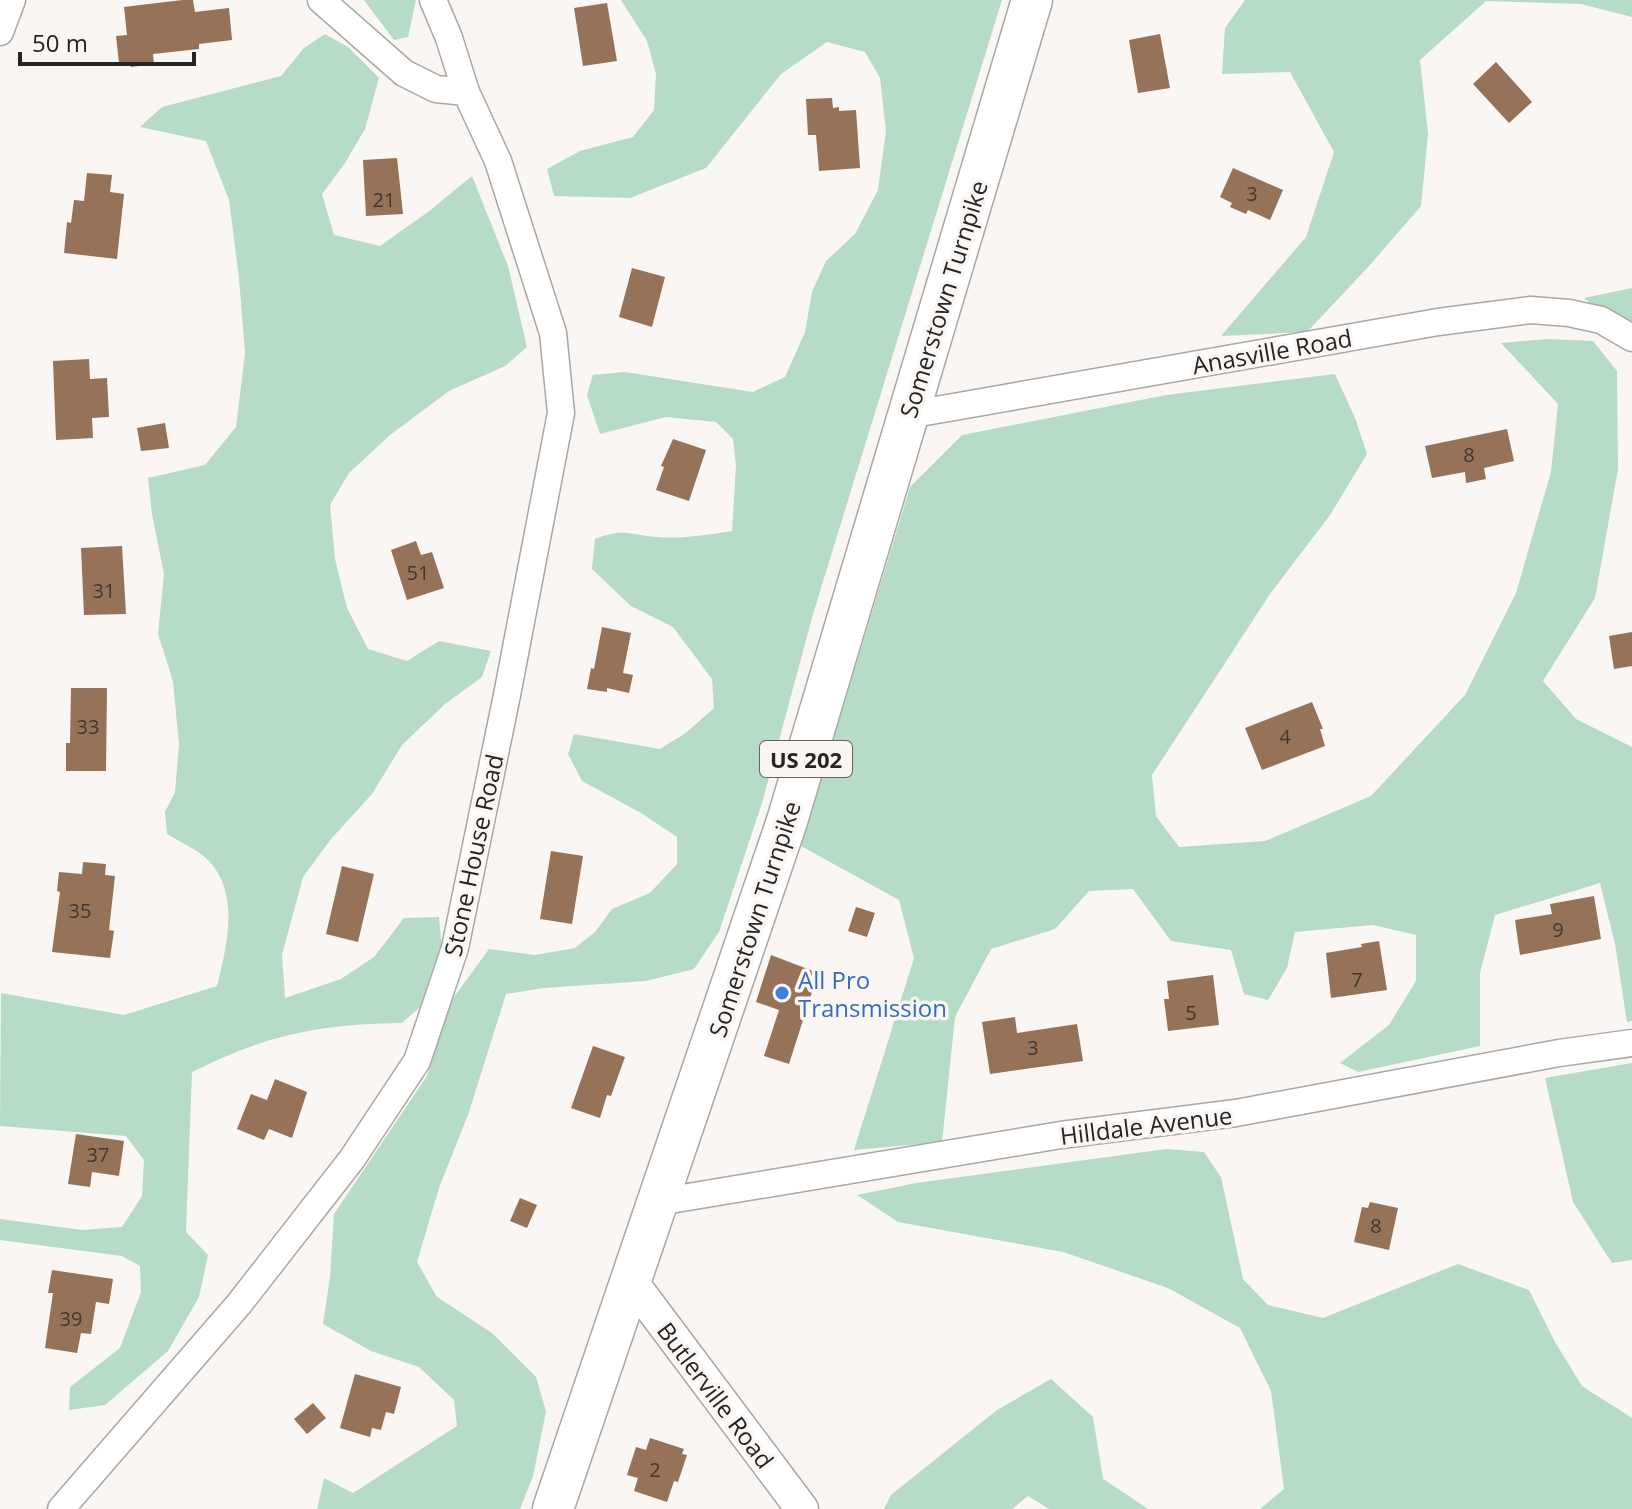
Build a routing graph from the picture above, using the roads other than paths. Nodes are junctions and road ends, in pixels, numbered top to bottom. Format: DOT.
graph roads {
  1 [pos="12,0"];
  2 [pos="321,0"];
  3 [pos="433,0"];
  4 [pos="1032,0"];
  5 [pos="0,32"];
  6 [pos="466,92"];
  7 [pos="1632,338"];
  8 [pos="908,415"];
  9 [pos="1632,1043"];
  10 [pos="658,1202"];
  11 [pos="631,1281"];
  12 [pos="61,1509"];
  13 [pos="553,1509"];
  14 [pos="802,1509"];
  1 -- 5 [label="street"];
  2 -- 6 [label="street"];
  3 -- 6 [label="street, Stone House Road"];
  4 -- 8 [label="main road, Somerstown Turnpike / US 202"];
  6 -- 12 [label="street, Stone House Road"];
  7 -- 8 [label="street, Anasville Road"];
  8 -- 10 [label="main road, Somerstown Turnpike / US 202"];
  9 -- 10 [label="street, Hilldale Avenue"];
  10 -- 11 [label="main road, Somerstown Turnpike / US 202"];
  11 -- 13 [label="main road, Somerstown Turnpike / US 202"];
  11 -- 14 [label="street, Butlerville Road"];
}
